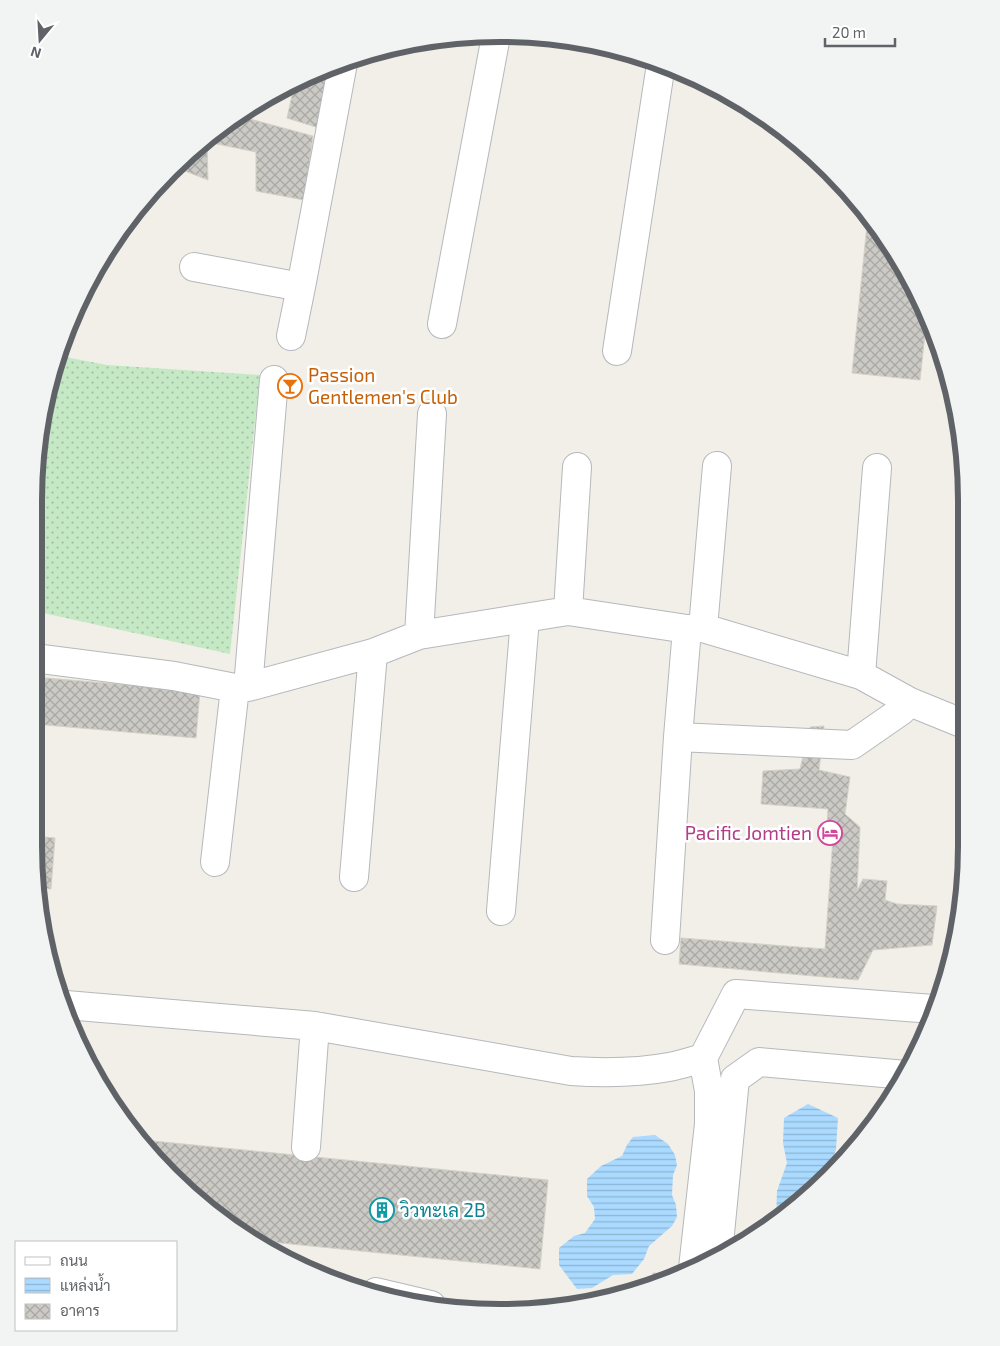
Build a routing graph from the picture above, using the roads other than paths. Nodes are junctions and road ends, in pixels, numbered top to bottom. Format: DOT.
graph roads {
  1 [pos="495,42"];
  2 [pos="342,71"];
  3 [pos="660,72"];
  4 [pos="194,267"];
  5 [pos="301,286"];
  6 [pos="442,324"];
  7 [pos="291,336"];
  8 [pos="617,351"];
  9 [pos="274,380"];
  10 [pos="432,414"];
  11 [pos="717,466"];
  12 [pos="577,467"];
  13 [pos="877,468"];
  14 [pos="568,611"];
  15 [pos="525,618"];
  16 [pos="695,628"];
  17 [pos="419,635"];
  18 [pos="373,653"];
  19 [pos="42,659"];
  20 [pos="861,675"];
  21 [pos="241,687"];
  22 [pos="910,702"];
  23 [pos="958,722"];
  24 [pos="678,737"];
  25 [pos="215,862"];
  26 [pos="354,877"];
  27 [pos="501,911"];
  28 [pos="665,940"];
  29 [pos="71,1005"];
  30 [pos="927,1009"];
  31 [pos="316,1026"];
  32 [pos="703,1058"];
  33 [pos="896,1074"];
  34 [pos="306,1147"];
  35 [pos="719,1247"];
  36 [pos="694,1260"];
  1 -- 6 [label="street"];
  2 -- 5 [label="street"];
  3 -- 8 [label="street"];
  4 -- 5 [label="street"];
  5 -- 7 [label="street"];
  9 -- 21 [label="street"];
  10 -- 17 [label="street"];
  11 -- 16 [label="street"];
  12 -- 14 [label="street"];
  13 -- 20 [label="street"];
  14 -- 15 [label="street"];
  14 -- 16 [label="street"];
  15 -- 17 [label="street"];
  15 -- 27 [label="street"];
  16 -- 20 [label="street"];
  16 -- 24 [label="street"];
  17 -- 18 [label="street"];
  18 -- 21 [label="street"];
  18 -- 26 [label="street"];
  19 -- 21 [label="street"];
  20 -- 22 [label="street"];
  21 -- 25 [label="street"];
  22 -- 23 [label="street"];
  22 -- 24 [label="street"];
  24 -- 28 [label="street"];
  29 -- 31 [label="street"];
  30 -- 32 [label="street"];
  31 -- 32 [label="street"];
  31 -- 34 [label="street"];
  32 -- 36 [label="street"];
  33 -- 35 [label="street"];
}
